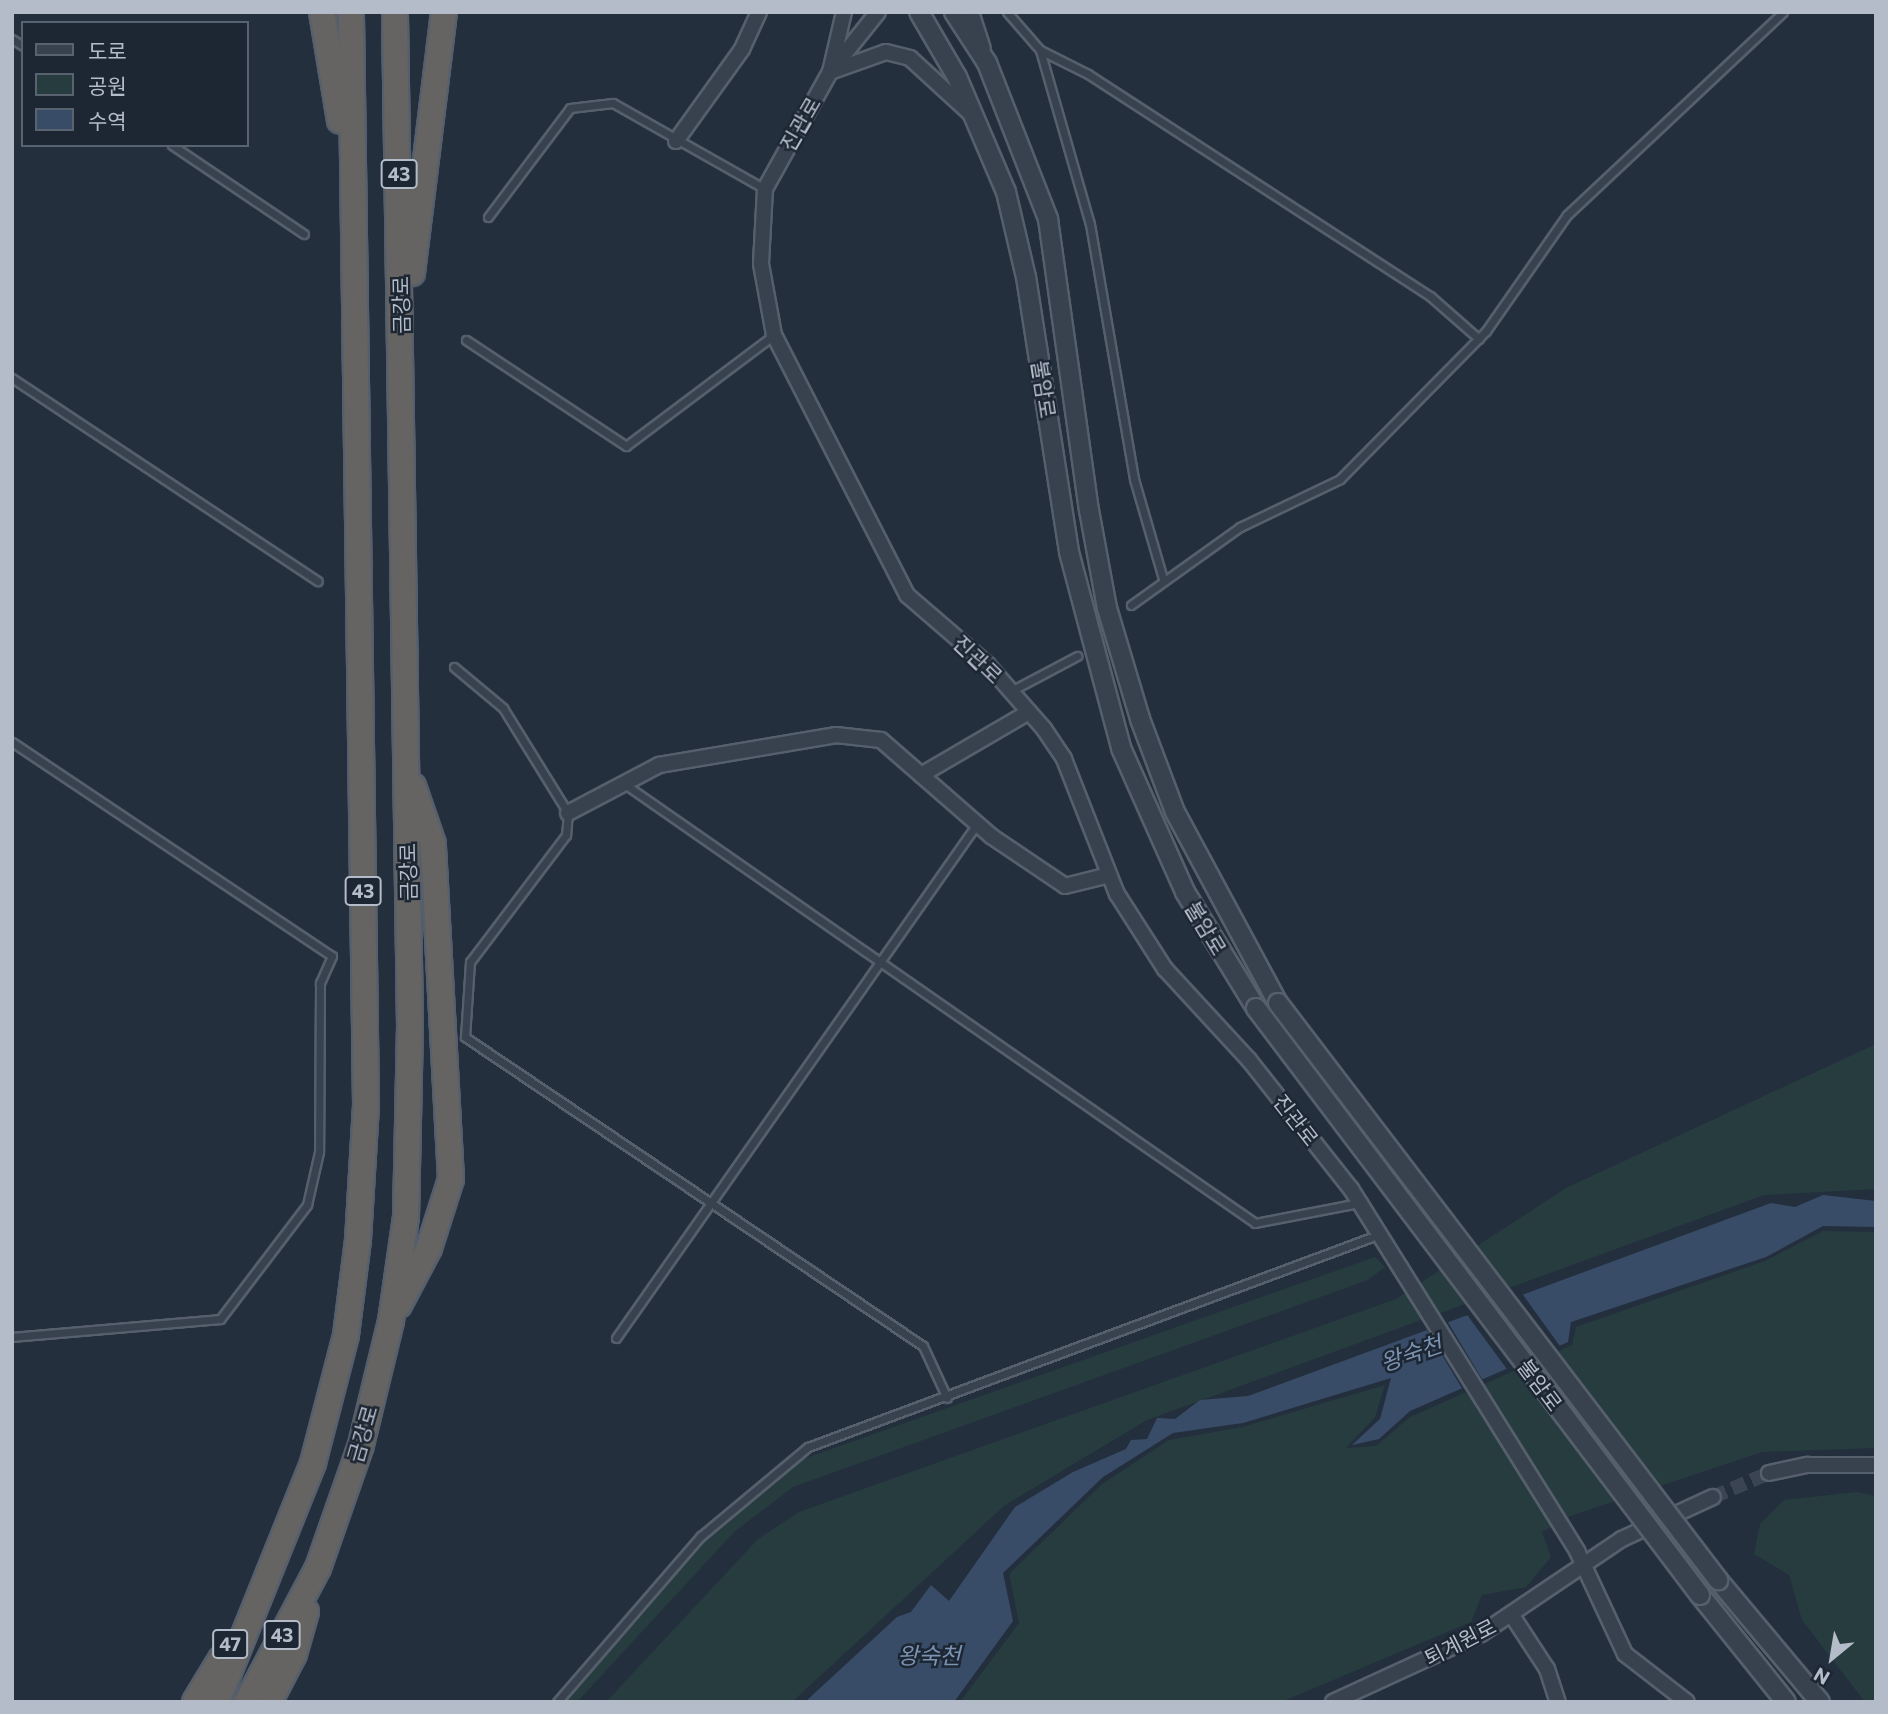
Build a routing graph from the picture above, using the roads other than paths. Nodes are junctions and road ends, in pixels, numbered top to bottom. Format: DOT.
graph roads {
  1 [pos="323,12"];
  2 [pos="351,12"];
  3 [pos="395,12"];
  4 [pos="444,12"];
  5 [pos="759,12"];
  6 [pos="844,12"];
  7 [pos="878,12"];
  8 [pos="919,12"];
  9 [pos="954,12"];
  10 [pos="971,12"];
  11 [pos="1007,12"];
  12 [pos="1783,12"];
  13 [pos="1040,50"];
  14 [pos="988,62"];
  15 [pos="830,72"];
  16 [pos="976,119"];
  17 [pos="676,141"];
  18 [pos="175,147"];
  19 [pos="350,181"];
  20 [pos="765,189"];
  21 [pos="488,218"];
  22 [pos="304,234"];
  23 [pos="774,335"];
  24 [pos="402,336"];
  25 [pos="1479,339"];
  26 [pos="466,340"];
  27 [pos="12,378"];
  28 [pos="1163,579"];
  29 [pos="318,582"];
  30 [pos="1131,605"];
  31 [pos="1077,656"];
  32 [pos="454,667"];
  33 [pos="1010,691"];
  34 [pos="1029,712"];
  35 [pos="12,742"];
  36 [pos="406,766"];
  37 [pos="921,775"];
  38 [pos="626,785"];
  39 [pos="568,813"];
  40 [pos="977,824"];
  41 [pos="1109,875"];
  42 [pos="878,961"];
  43 [pos="1360,1203"];
  44 [pos="708,1205"];
  45 [pos="1380,1234"];
  46 [pos="391,1321"];
  47 [pos="12,1337"];
  48 [pos="616,1338"];
  49 [pos="947,1398"];
  50 [pos="1876,1465"];
  51 [pos="1769,1473"];
  52 [pos="1713,1497"];
  53 [pos="318,1568"];
  54 [pos="1581,1568"];
  55 [pos="265,1587"];
  56 [pos="1511,1614"];
  57 [pos="195,1702"];
  58 [pos="217,1702"];
  59 [pos="247,1702"];
  60 [pos="269,1702"];
  61 [pos="557,1702"];
  62 [pos="1332,1702"];
  63 [pos="1558,1702"];
  64 [pos="1687,1702"];
  65 [pos="1786,1702"];
  66 [pos="1820,1702"];
  1 -- 19 [label="highway"];
  2 -- 19 [label="highway, 금강로 / 43"];
  3 -- 24 [label="highway, 금강로 / 43"];
  4 -- 24 [label="highway"];
  5 -- 17 [label="street"];
  6 -- 15 [label="street"];
  7 -- 15 [label="street, 진관로"];
  8 -- 16 [label="street, 불암로"];
  9 -- 14 [label="street, 불암로"];
  10 -- 14 [label="street"];
  11 -- 13 [label="lane"];
  12 -- 25 [label="lane"];
  13 -- 25 [label="lane"];
  13 -- 28 [label="lane"];
  14 -- 66 [label="street, 불암로, bridge"];
  15 -- 16 [label="street"];
  15 -- 20 [label="street, 진관로"];
  16 -- 65 [label="street, 불암로, bridge"];
  17 -- 20 [label="lane"];
  17 -- 21 [label="lane"];
  18 -- 22 [label="lane"];
  19 -- 55 [label="highway, 금강로 / 43"];
  20 -- 23 [label="street, 진관로"];
  23 -- 26 [label="lane"];
  23 -- 33 [label="street, 진관로"];
  24 -- 36 [label="highway, 금강로 / 43"];
  25 -- 28 [label="lane"];
  27 -- 29 [label="lane"];
  28 -- 30 [label="lane"];
  31 -- 33 [label="lane"];
  32 -- 39 [label="lane"];
  33 -- 34 [label="street, 진관로"];
  34 -- 37 [label="street"];
  34 -- 41 [label="street, 진관로"];
  35 -- 47 [label="lane"];
  36 -- 46 [label="highway, 금강로 / 43"];
  36 -- 46 [label="highway"];
  37 -- 38 [label="street"];
  37 -- 40 [label="street"];
  38 -- 39 [label="street"];
  38 -- 42 [label="lane"];
  39 -- 44 [label="lane"];
  40 -- 41 [label="street"];
  40 -- 42 [label="lane"];
  41 -- 43 [label="street, 진관로"];
  42 -- 43 [label="lane"];
  42 -- 44 [label="lane"];
  43 -- 45 [label="street, 진관로"];
  44 -- 48 [label="lane"];
  44 -- 49 [label="lane"];
  45 -- 49 [label="lane"];
  45 -- 54 [label="street, 진관로"];
  46 -- 53 [label="highway, 금강로 / 43"];
  49 -- 61 [label="lane"];
  50 -- 51 [label="street"];
  52 -- 54 [label="street, 퇴계원로"];
  53 -- 59 [label="highway, 금강로 / 43"];
  53 -- 60 [label="highway"];
  54 -- 56 [label="street, 퇴계원로"];
  54 -- 64 [label="street"];
  55 -- 57 [label="highway, 47"];
  55 -- 58 [label="highway, 금강로 / 43"];
  56 -- 62 [label="street, 퇴계원로"];
  56 -- 63 [label="street"];
}
